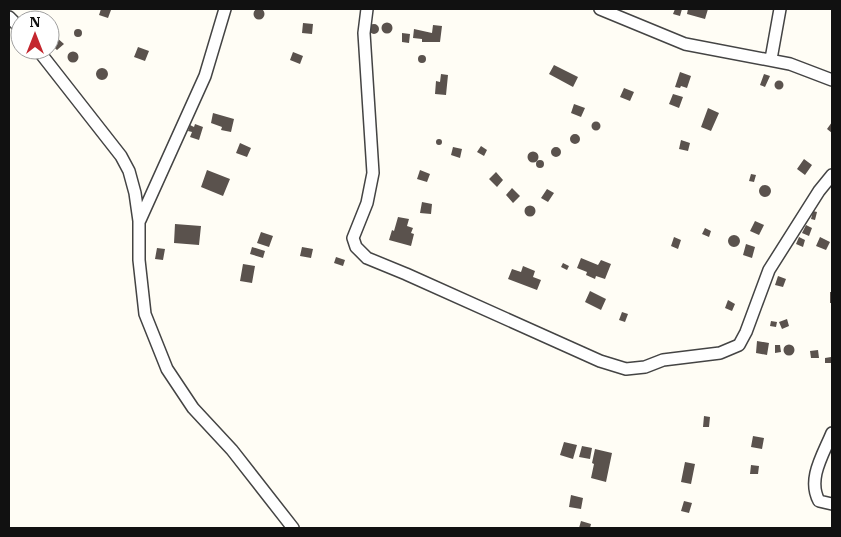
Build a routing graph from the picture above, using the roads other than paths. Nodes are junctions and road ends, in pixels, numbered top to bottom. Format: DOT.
graph roads {
  1 [pos="225,9"];
  2 [pos="366,9"];
  3 [pos="600,9"];
  4 [pos="780,9"];
  5 [pos="771,59"];
  6 [pos="46,60"];
  7 [pos="832,80"];
  8 [pos="832,175"];
  9 [pos="139,222"];
  10 [pos="832,433"];
  11 [pos="832,504"];
  12 [pos="293,528"];
  1 -- 9 [label="street"];
  2 -- 8 [label="street"];
  3 -- 5 [label="street"];
  4 -- 5 [label="street"];
  5 -- 7 [label="street"];
  6 -- 9 [label="street"];
  9 -- 12 [label="street"];
  10 -- 11 [label="street"];
}
